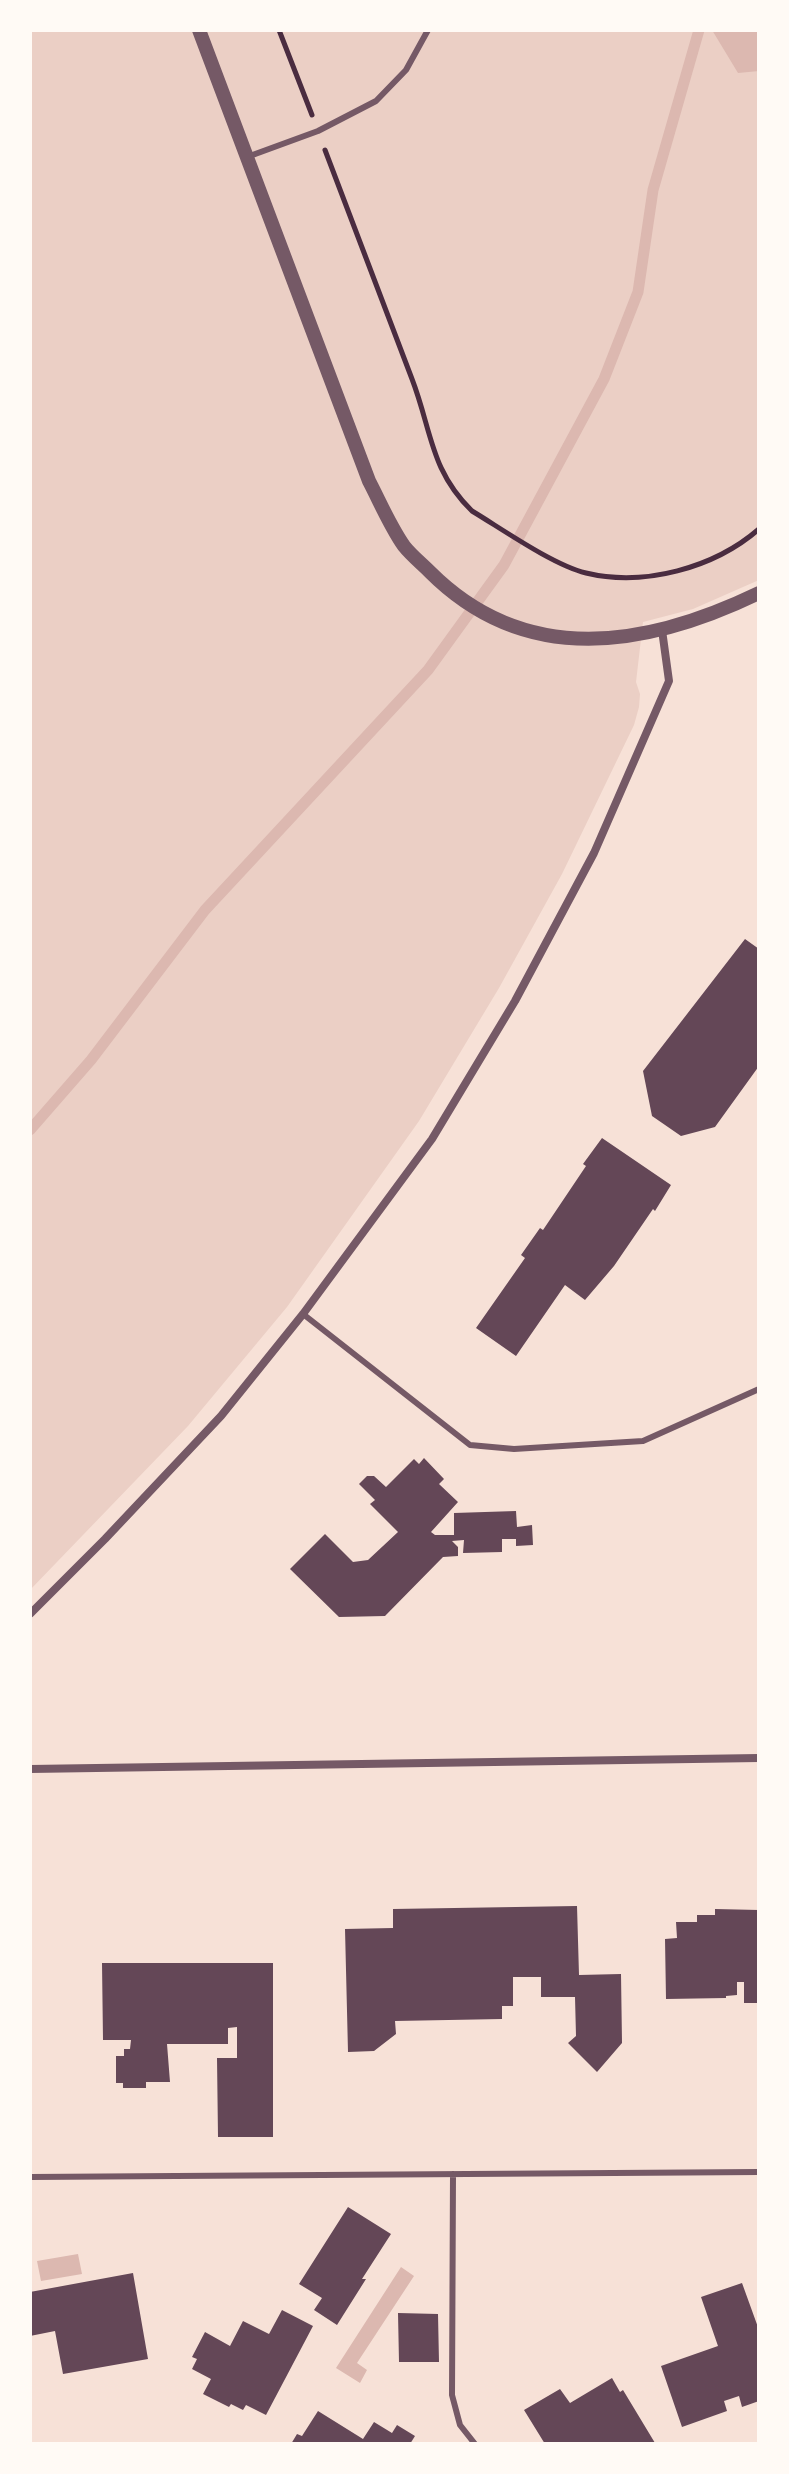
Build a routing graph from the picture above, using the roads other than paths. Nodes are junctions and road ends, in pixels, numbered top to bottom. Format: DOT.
graph roads {
  1 [pos="199,30"];
  2 [pos="428,30"];
  3 [pos="247,157"];
  4 [pos="759,593"];
  5 [pos="662,630"];
  6 [pos="303,1314"];
  7 [pos="759,1389"];
  8 [pos="30,1614"];
  9 [pos="759,1758"];
  10 [pos="30,1769"];
  11 [pos="759,2172"];
  12 [pos="453,2174"];
  13 [pos="30,2177"];
  14 [pos="475,2444"];
  1 -- 3 [label="street"];
  2 -- 3 [label="lane"];
  3 -- 5 [label="street"];
  4 -- 5 [label="street"];
  5 -- 6 [label="street"];
  6 -- 7 [label="lane"];
  6 -- 8 [label="street"];
  9 -- 10 [label="street"];
  11 -- 12 [label="lane"];
  12 -- 13 [label="lane"];
  12 -- 14 [label="lane"];
}
